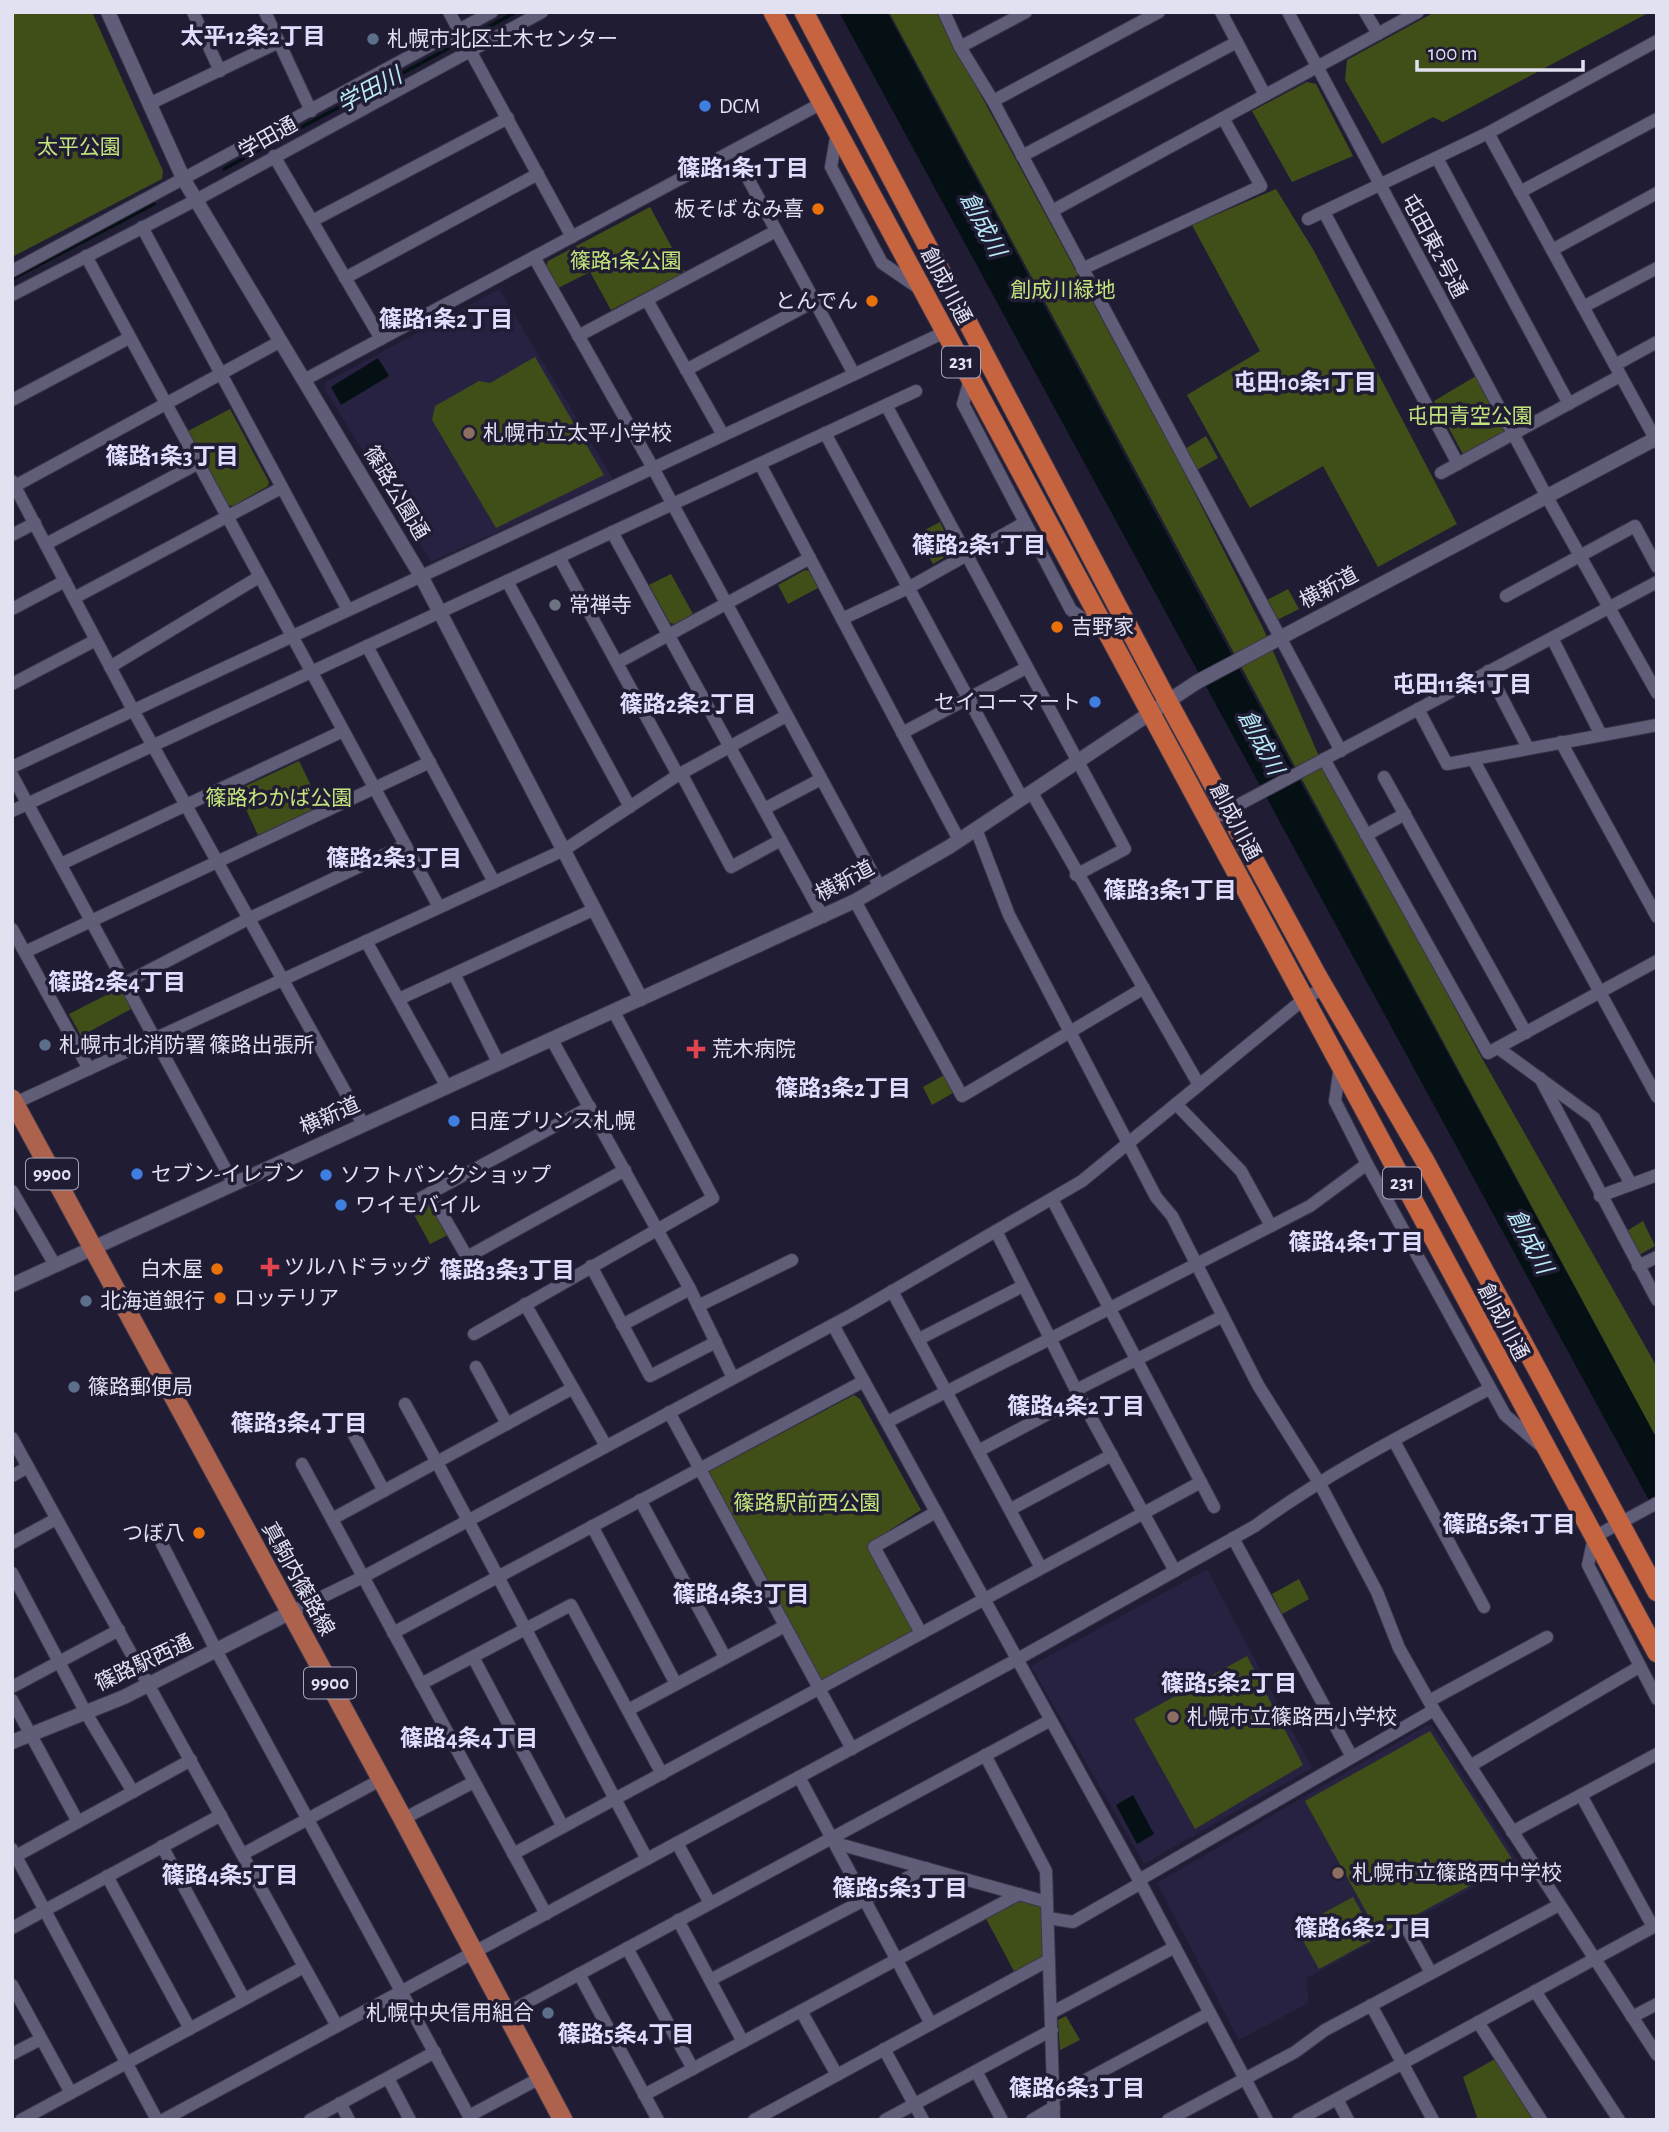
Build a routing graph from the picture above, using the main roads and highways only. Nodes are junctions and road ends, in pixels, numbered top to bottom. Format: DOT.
graph roads {
  1 [pos="773,12"];
  2 [pos="804,12"];
  3 [pos="13,1101"];
  4 [pos="1425,1161"];
  5 [pos="1398,1174"];
  6 [pos="1657,1592"];
  7 [pos="1657,1653"];
  8 [pos="563,2120"];
  1 -- 5 [label="highway, 創成川通 / 231"];
  2 -- 4 [label="highway, 創成川通 / 231"];
  3 -- 8 [label="main road, 真駒内篠路線 / 9900"];
  4 -- 5 [label="highway"];
  4 -- 6 [label="highway, 創成川通 / 231"];
  5 -- 7 [label="highway, 創成川通 / 231"];
}
